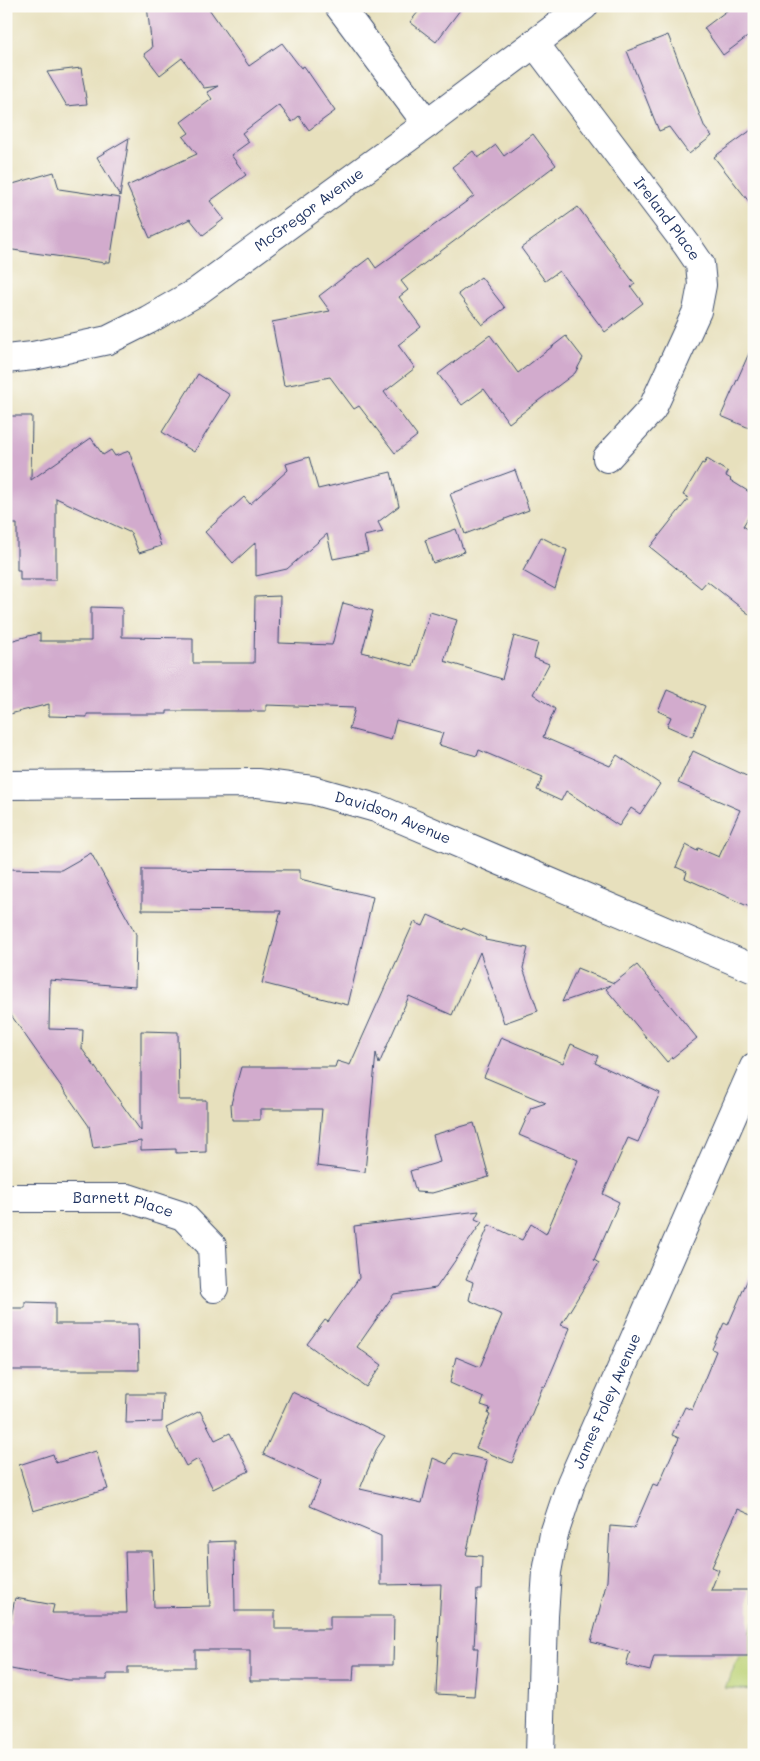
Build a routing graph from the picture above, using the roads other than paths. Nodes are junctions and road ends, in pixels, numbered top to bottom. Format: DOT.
graph roads {
  1 [pos="340,6"];
  2 [pos="584,6"];
  3 [pos="535,44"];
  4 [pos="427,124"];
  5 [pos="6,358"];
  6 [pos="607,458"];
  7 [pos="6,785"];
  8 [pos="754,969"];
  9 [pos="754,1067"];
  10 [pos="6,1198"];
  11 [pos="214,1288"];
  12 [pos="540,1755"];
  1 -- 4 [label="street"];
  2 -- 3 [label="street, McGregor Avenue"];
  3 -- 4 [label="street, McGregor Avenue"];
  3 -- 6 [label="street, Ireland Place"];
  4 -- 5 [label="street, McGregor Avenue"];
  7 -- 8 [label="street, Davidson Avenue"];
  9 -- 12 [label="street, James Foley Avenue"];
  10 -- 11 [label="street, Barnett Place"];
}
